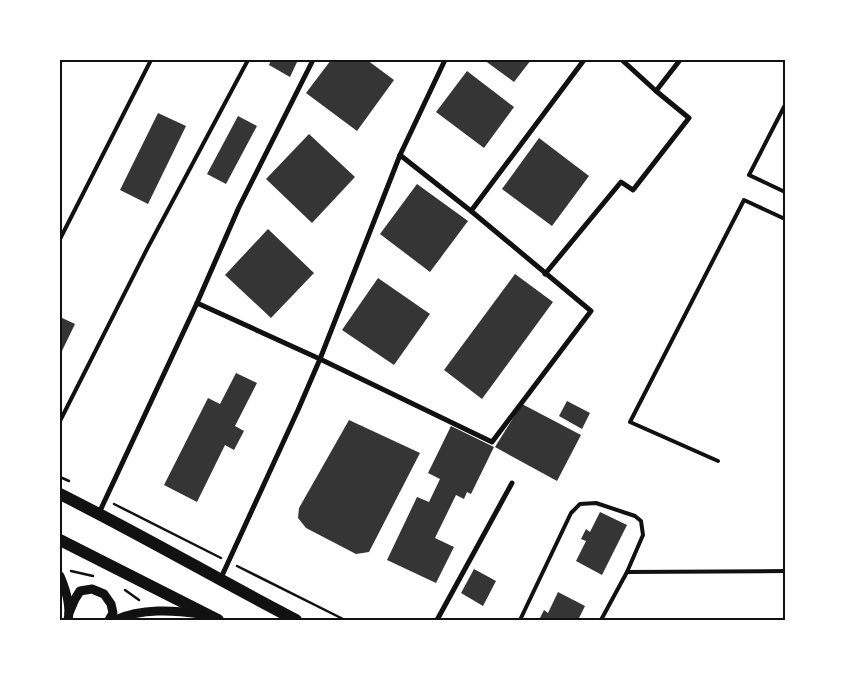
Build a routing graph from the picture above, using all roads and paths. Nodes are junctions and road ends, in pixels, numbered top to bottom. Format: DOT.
graph roads {
  1 [pos="152,60"];
  2 [pos="248,60"];
  3 [pos="313,60"];
  4 [pos="445,60"];
  5 [pos="584,60"];
  6 [pos="622,60"];
  7 [pos="680,60"];
  8 [pos="656,90"];
  9 [pos="785,105"];
  10 [pos="400,155"];
  11 [pos="785,192"];
  12 [pos="471,211"];
  13 [pos="785,219"];
  14 [pos="60,240"];
  15 [pos="545,274"];
  16 [pos="197,303"];
  17 [pos="320,359"];
  18 [pos="60,421"];
  19 [pos="718,461"];
  20 [pos="60,477"];
  21 [pos="512,483"];
  22 [pos="75,484"];
  23 [pos="60,494"];
  24 [pos="105,500"];
  25 [pos="99,513"];
  26 [pos="60,540"];
  27 [pos="229,562"];
  28 [pos="69,571"];
  29 [pos="785,571"];
  30 [pos="627,572"];
  31 [pos="60,576"];
  32 [pos="95,576"];
  33 [pos="220,581"];
  34 [pos="118,586"];
  35 [pos="158,611"];
  36 [pos="69,617"];
  37 [pos="214,618"];
  38 [pos="109,620"];
  39 [pos="115,620"];
  40 [pos="296,620"];
  41 [pos="345,620"];
  42 [pos="437,620"];
  43 [pos="520,620"];
  44 [pos="601,620"];
  1 -- 14 [label="lane"];
  2 -- 18 [label="lane"];
  3 -- 16 [label="street"];
  4 -- 10 [label="street"];
  5 -- 12 [label="street"];
  6 -- 8 [label="street"];
  7 -- 8 [label="street"];
  8 -- 15 [label="street"];
  9 -- 11 [label="lane"];
  10 -- 12 [label="street"];
  10 -- 17 [label="street"];
  12 -- 15 [label="street"];
  13 -- 19 [label="lane"];
  15 -- 17 [label="street"];
  16 -- 17 [label="street"];
  16 -- 24 [label="street"];
  17 -- 27 [label="street"];
  20 -- 22 [label="path"];
  21 -- 42 [label="street"];
  23 -- 25 [label="main road"];
  24 -- 25 [label="street"];
  24 -- 27 [label="path"];
  25 -- 33 [label="main road"];
  26 -- 37 [label="main road"];
  27 -- 33 [label="street"];
  27 -- 41 [label="path"];
  28 -- 32 [label="path"];
  29 -- 30 [label="lane"];
  30 -- 43 [label="lane"];
  30 -- 44 [label="lane"];
  31 -- 36 [label="street"];
  33 -- 40 [label="main road"];
  34 -- 35 [label="path"];
  35 -- 37 [label="street"];
  35 -- 39 [label="street"];
  36 -- 38 [label="street"];
}
